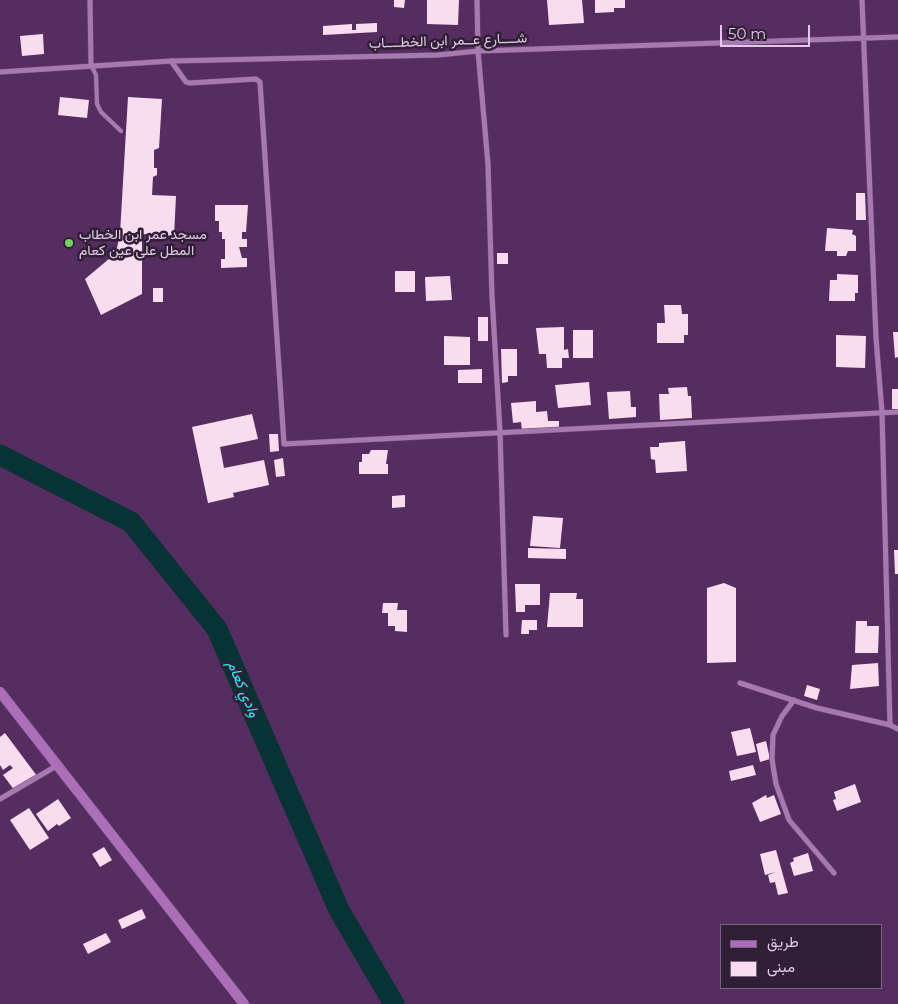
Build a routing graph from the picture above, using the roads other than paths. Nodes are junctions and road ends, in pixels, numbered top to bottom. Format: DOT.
graph roads {
  1 [pos="90,0"];
  2 [pos="477,0"];
  3 [pos="862,0"];
  4 [pos="898,37"];
  5 [pos="864,38"];
  6 [pos="478,51"];
  7 [pos="171,61"];
  8 [pos="91,65"];
  9 [pos="0,72"];
  10 [pos="121,131"];
  11 [pos="882,412"];
  12 [pos="898,412"];
  13 [pos="500,432"];
  14 [pos="506,635"];
  15 [pos="740,683"];
  16 [pos="0,692"];
  17 [pos="794,700"];
  18 [pos="890,726"];
  19 [pos="898,728"];
  20 [pos="58,765"];
  21 [pos="0,799"];
  22 [pos="834,874"];
  23 [pos="244,1004"];
  1 -- 8 [label="street"];
  2 -- 6 [label="street"];
  3 -- 5 [label="street"];
  4 -- 5 [label="street, شــــارع عــمر ابن الخطــــاب"];
  5 -- 6 [label="street, شــــارع عــمر ابن الخطــــاب"];
  5 -- 11 [label="street"];
  6 -- 7 [label="street, شــــارع عــمر ابن الخطــــاب"];
  6 -- 13 [label="street"];
  7 -- 8 [label="street, شــــارع عــمر ابن الخطــــاب"];
  7 -- 13 [label="street"];
  8 -- 9 [label="street, شــــارع عــمر ابن الخطــــاب"];
  8 -- 10 [label="lane"];
  11 -- 12 [label="street"];
  11 -- 13 [label="street"];
  11 -- 18 [label="street"];
  13 -- 14 [label="street"];
  15 -- 17 [label="street"];
  16 -- 20 [label="street"];
  17 -- 18 [label="street"];
  17 -- 22 [label="street"];
  18 -- 19 [label="street"];
  20 -- 21 [label="street"];
  20 -- 23 [label="street"];
}
